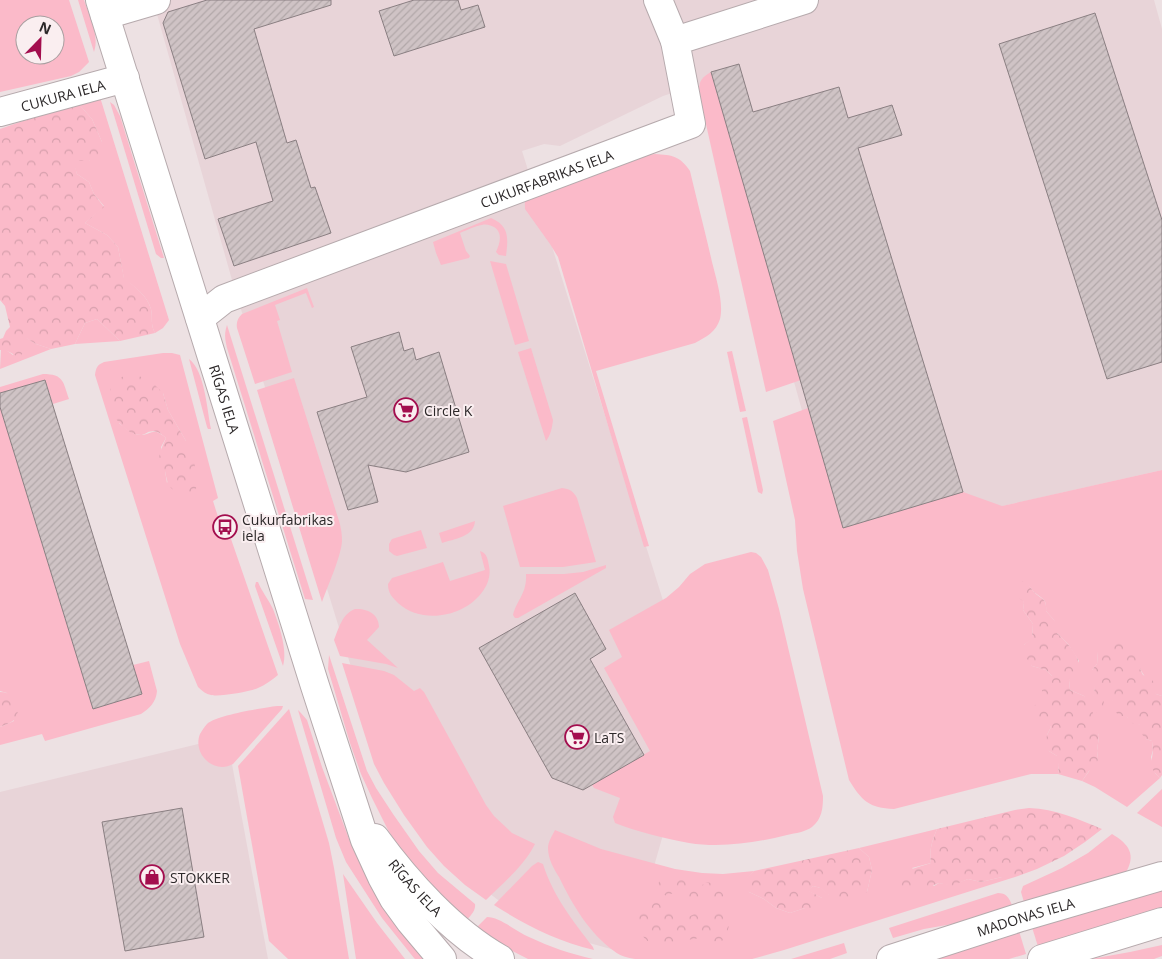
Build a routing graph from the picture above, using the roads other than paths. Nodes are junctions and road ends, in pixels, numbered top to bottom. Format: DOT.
graph roads {
  1 [pos="156,0"];
  2 [pos="658,0"];
  3 [pos="804,0"];
  4 [pos="103,8"];
  5 [pos="674,41"];
  6 [pos="125,78"];
  7 [pos="0,112"];
  8 [pos="200,318"];
  9 [pos="352,797"];
  10 [pos="1162,876"];
  11 [pos="1162,922"];
  12 [pos="442,959"];
  13 [pos="500,959"];
  14 [pos="891,959"];
  15 [pos="1042,959"];
  1 -- 4 [label="main road"];
  2 -- 5 [label="main road"];
  3 -- 5 [label="main road"];
  4 -- 6 [label="main road, RĪGAS IELA"];
  5 -- 8 [label="main road, CUKURFABRIKAS IELA"];
  6 -- 7 [label="main road, CUKURA IELA"];
  6 -- 8 [label="main road, RĪGAS IELA"];
  8 -- 9 [label="main road, RĪGAS IELA"];
  9 -- 12 [label="main road, RĪGAS IELA"];
  9 -- 13 [label="main road, RĪGAS IELA"];
  10 -- 14 [label="main road, MADONAS IELA"];
  11 -- 15 [label="main road"];
}
